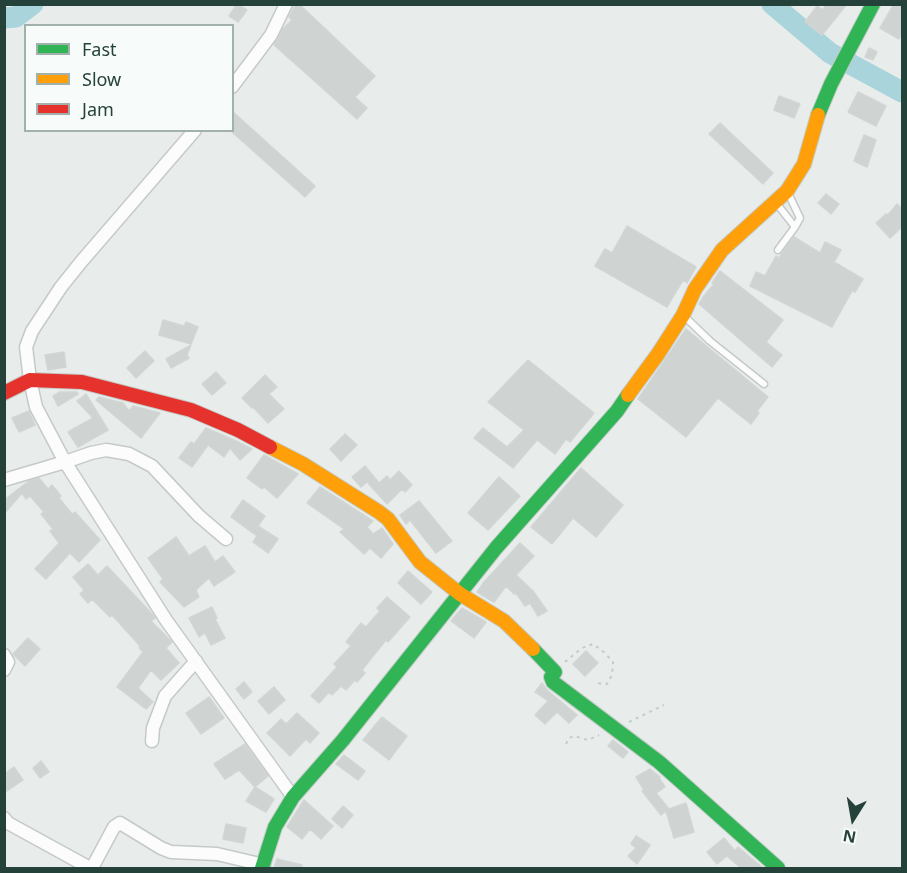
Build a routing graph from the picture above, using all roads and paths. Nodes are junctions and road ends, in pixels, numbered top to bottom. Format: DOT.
graph roads {
  1 [pos="286,4"];
  2 [pos="873,4"];
  3 [pos="234,84"];
  4 [pos="193,132"];
  5 [pos="787,191"];
  6 [pos="775,201"];
  7 [pos="795,227"];
  8 [pos="778,250"];
  9 [pos="683,315"];
  10 [pos="30,380"];
  11 [pos="765,384"];
  12 [pos="4,393"];
  13 [pos="65,462"];
  14 [pos="4,480"];
  15 [pos="226,539"];
  16 [pos="460,594"];
  17 [pos="4,655"];
  18 [pos="196,661"];
  19 [pos="4,670"];
  20 [pos="555,672"];
  21 [pos="594,683"];
  22 [pos="152,741"];
  23 [pos="293,797"];
  24 [pos="4,818"];
  25 [pos="263,867"];
  26 [pos="91,868"];
  27 [pos="778,868"];
  1 -- 3 [label="street"];
  2 -- 5 [label="street"];
  4 -- 10 [label="street"];
  5 -- 6 [label="street"];
  5 -- 7 [label="lane"];
  6 -- 7 [label="lane"];
  6 -- 9 [label="street"];
  7 -- 8 [label="lane"];
  9 -- 11 [label="lane"];
  9 -- 16 [label="street"];
  10 -- 12 [label="street"];
  10 -- 13 [label="street"];
  10 -- 16 [label="street"];
  13 -- 14 [label="street"];
  13 -- 15 [label="street"];
  13 -- 18 [label="street"];
  16 -- 20 [label="street"];
  16 -- 23 [label="street"];
  17 -- 19 [label="street"];
  18 -- 22 [label="street"];
  18 -- 23 [label="street"];
  20 -- 21 [label="path"];
  20 -- 27 [label="street"];
  23 -- 25 [label="street"];
  24 -- 26 [label="street"];
  25 -- 26 [label="street"];
}
